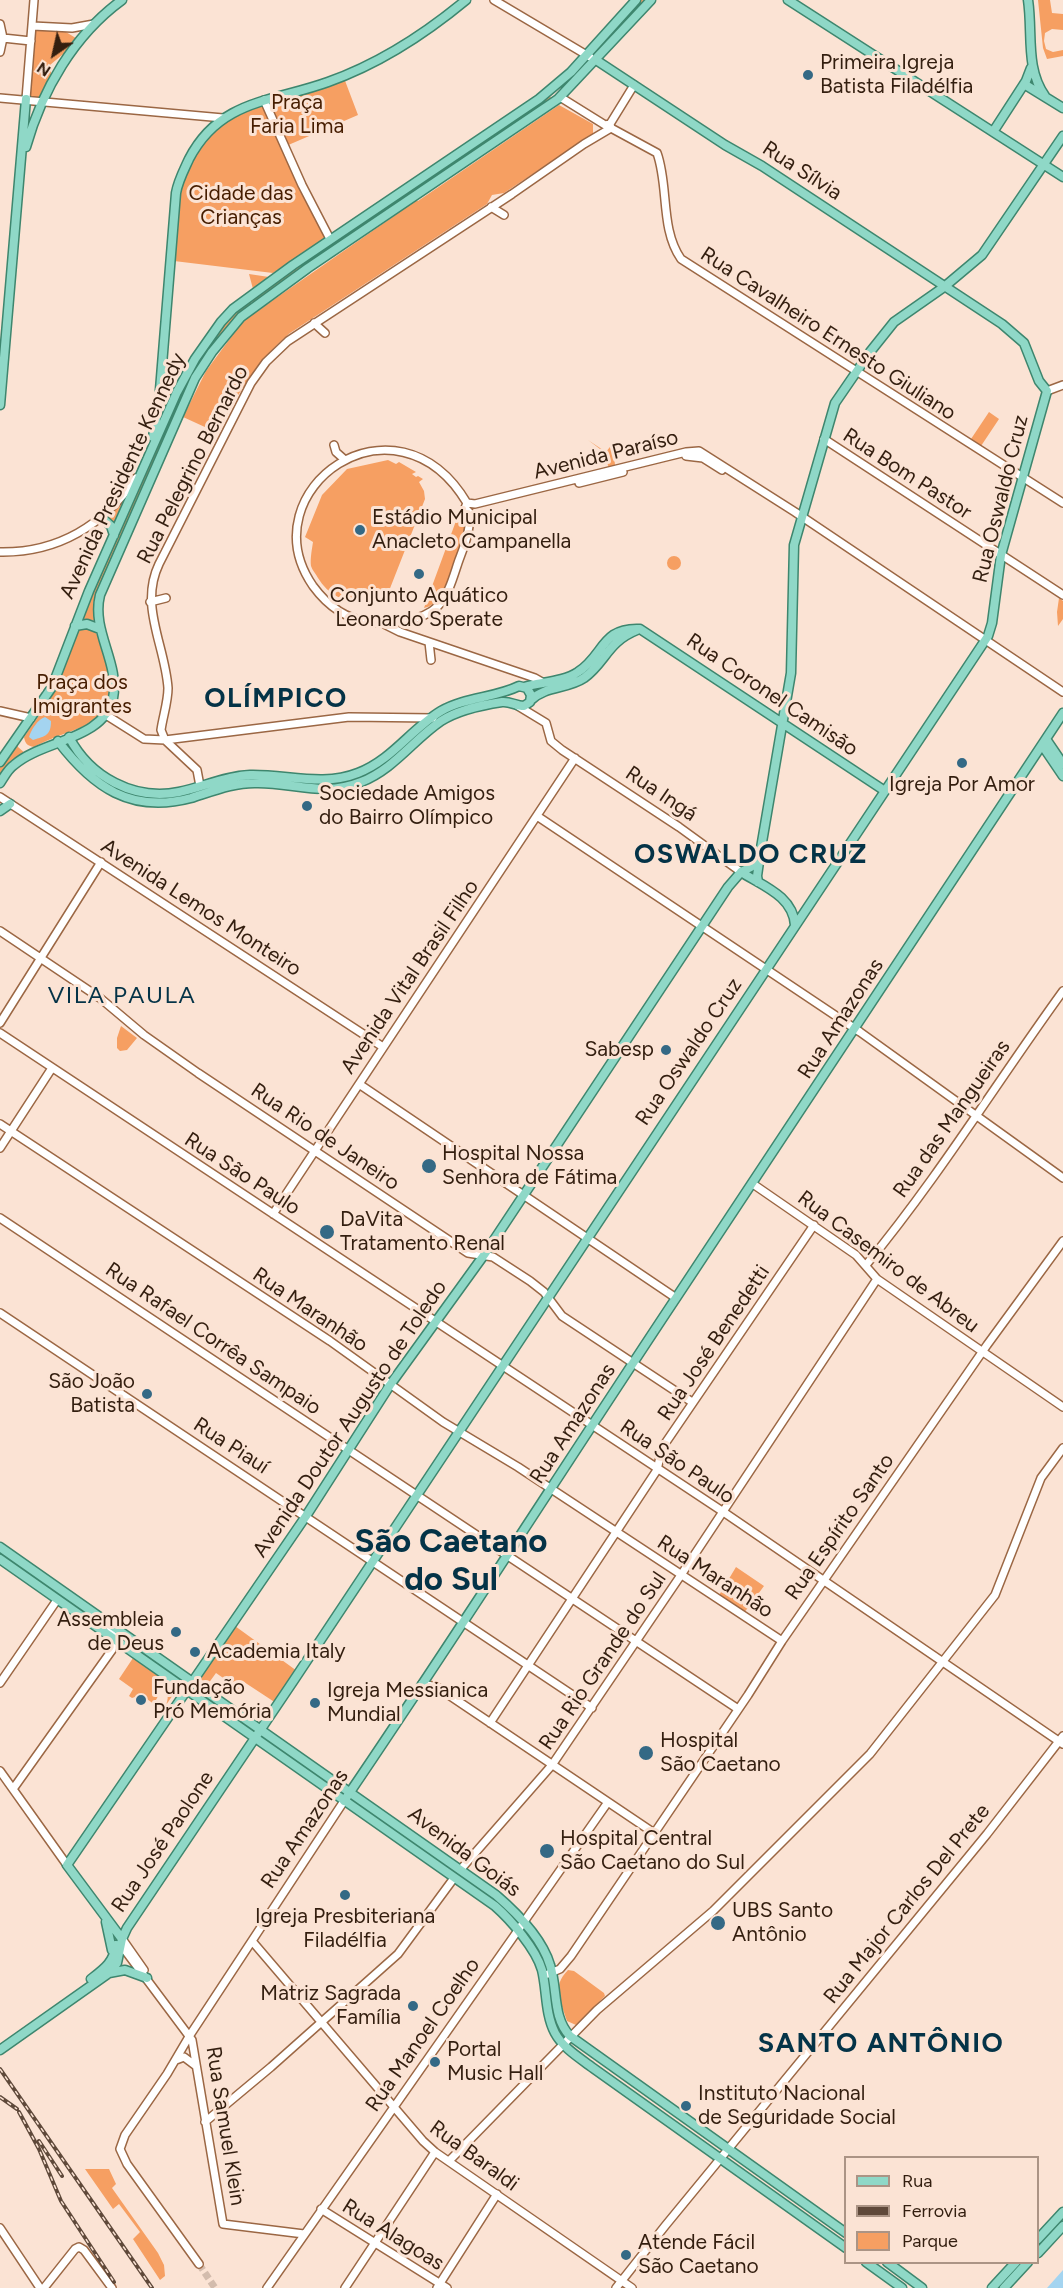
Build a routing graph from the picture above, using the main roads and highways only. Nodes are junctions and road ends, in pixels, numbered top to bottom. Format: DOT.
graph roads {
  1 [pos="122,0"];
  2 [pos="466,0"];
  3 [pos="636,0"];
  4 [pos="651,0"];
  5 [pos="788,0"];
  6 [pos="1028,0"];
  7 [pos="596,60"];
  8 [pos="580,62"];
  9 [pos="1031,68"];
  10 [pos="562,80"];
  11 [pos="1024,84"];
  12 [pos="1045,96"];
  13 [pos="560,97"];
  14 [pos="26,99"];
  15 [pos="539,99"];
  16 [pos="1063,108"];
  17 [pos="993,132"];
  18 [pos="1063,136"];
  19 [pos="1043,164"];
  20 [pos="19,173"];
  21 [pos="1063,177"];
  22 [pos="278,276"];
  23 [pos="944,287"];
  24 [pos="281,288"];
  25 [pos="252,295"];
  26 [pos="258,304"];
  27 [pos="1047,390"];
  28 [pos="0,405"];
  29 [pos="151,451"];
  30 [pos="102,518"];
  31 [pos="114,535"];
  32 [pos="75,626"];
  33 [pos="100,629"];
  34 [pos="640,629"];
  35 [pos="519,687"];
  36 [pos="530,701"];
  37 [pos="516,705"];
  38 [pos="1063,713"];
  39 [pos="782,723"];
  40 [pos="20,735"];
  41 [pos="69,737"];
  42 [pos="58,741"];
  43 [pos="1044,742"];
  44 [pos="33,752"];
  45 [pos="0,762"];
  46 [pos="1063,764"];
  47 [pos="1063,776"];
  48 [pos="0,783"];
  49 [pos="885,791"];
  50 [pos="10,804"];
  51 [pos="0,811"];
  52 [pos="760,848"];
  53 [pos="741,872"];
  54 [pos="758,882"];
  55 [pos="795,926"];
  56 [pos="0,1547"];
  57 [pos="0,1559"];
  58 [pos="193,1682"];
  59 [pos="186,1691"];
  60 [pos="261,1729"];
  61 [pos="255,1739"];
  62 [pos="350,1792"];
  63 [pos="344,1801"];
  64 [pos="103,1913"];
  65 [pos="120,1941"];
  66 [pos="112,1958"];
  67 [pos="145,1973"];
  68 [pos="104,1974"];
  69 [pos="0,2044"];
  70 [pos="0,2050"];
  71 [pos="724,2155"];
  72 [pos="1063,2212"];
  73 [pos="1063,2226"];
  74 [pos="844,2232"];
  75 [pos="1041,2242"];
  76 [pos="844,2246"];
  77 [pos="869,2264"];
  78 [pos="889,2264"];
  79 [pos="1014,2264"];
  80 [pos="1026,2264"];
  81 [pos="902,2288"];
  82 [pos="922,2288"];
  83 [pos="992,2288"];
  84 [pos="1004,2288"];
  1 -- 20 [label="main road"];
  2 -- 29 [label="main road"];
  3 -- 8 [label="main road, Avenida Presidente Kennedy"];
  4 -- 7 [label="main road, Avenida Presidente Kennedy"];
  5 -- 17 [label="main road"];
  6 -- 9 [label="main road"];
  7 -- 8 [label="main road"];
  7 -- 13 [label="main road, Avenida Presidente Kennedy"];
  7 -- 23 [label="main road, Rua Sílvia"];
  8 -- 10 [label="main road, Avenida Presidente Kennedy"];
  9 -- 11 [label="main road"];
  9 -- 12 [label="main road"];
  10 -- 13 [label="main road"];
  10 -- 15 [label="main road, Avenida Presidente Kennedy"];
  11 -- 12 [label="main road"];
  11 -- 17 [label="main road"];
  12 -- 16 [label="main road"];
  13 -- 15 [label="main road"];
  13 -- 24 [label="main road, Avenida Presidente Kennedy"];
  14 -- 20 [label="main road"];
  15 -- 22 [label="main road, Avenida Presidente Kennedy"];
  17 -- 19 [label="main road"];
  18 -- 19 [label="main road"];
  19 -- 21 [label="main road"];
  19 -- 23 [label="main road"];
  20 -- 28 [label="main road"];
  22 -- 24 [label="main road"];
  22 -- 25 [label="main road, Avenida Presidente Kennedy"];
  23 -- 27 [label="main road, Rua Sílvia"];
  23 -- 39 [label="main road"];
  24 -- 26 [label="main road, Avenida Presidente Kennedy"];
  25 -- 26 [label="main road"];
  25 -- 29 [label="main road, Avenida Presidente Kennedy"];
  26 -- 33 [label="main road, Avenida Presidente Kennedy"];
  27 -- 49 [label="main road, Rua Oswaldo Cruz"];
  29 -- 31 [label="main road, Avenida Presidente Kennedy"];
  30 -- 31 [label="main road"];
  31 -- 32 [label="main road, Avenida Presidente Kennedy"];
  32 -- 33 [label="main road"];
  32 -- 40 [label="main road, Avenida Presidente Kennedy"];
  33 -- 41 [label="main road, Avenida Presidente Kennedy"];
  34 -- 35 [label="main road"];
  34 -- 36 [label="main road"];
  34 -- 39 [label="main road, Rua Coronel Camisão"];
  35 -- 36 [label="main road"];
  35 -- 37 [label="main road"];
  35 -- 41 [label="main road"];
  36 -- 37 [label="main road"];
  37 -- 42 [label="main road"];
  38 -- 43 [label="main road, Rua Amazonas"];
  39 -- 49 [label="main road, Rua Coronel Camisão"];
  39 -- 52 [label="main road"];
  40 -- 44 [label="main road"];
  40 -- 45 [label="main road, Avenida Presidente Kennedy"];
  41 -- 42 [label="main road"];
  42 -- 44 [label="main road"];
  43 -- 46 [label="main road"];
  43 -- 47 [label="main road"];
  43 -- 62 [label="main road, Rua Amazonas"];
  44 -- 48 [label="main road"];
  49 -- 55 [label="main road, Rua Oswaldo Cruz"];
  50 -- 51 [label="main road"];
  52 -- 53 [label="main road, Avenida Doutor Augusto de Toledo"];
  52 -- 54 [label="main road"];
  53 -- 54 [label="main road, Rua Ingá"];
  53 -- 58 [label="main road, Avenida Doutor Augusto de Toledo"];
  54 -- 55 [label="main road, Rua Ingá"];
  55 -- 60 [label="main road, Rua Oswaldo Cruz"];
  56 -- 58 [label="main road, Avenida Goiás"];
  57 -- 59 [label="main road, Avenida Goiás"];
  58 -- 59 [label="main road, Avenida Doutor Augusto de Toledo"];
  58 -- 60 [label="main road, Avenida Goiás"];
  59 -- 61 [label="main road, Avenida Goiás"];
  59 -- 64 [label="main road, Avenida Doutor Augusto de Toledo"];
  60 -- 61 [label="main road, Rua José Paolone"];
  60 -- 62 [label="main road, Avenida Goiás"];
  61 -- 63 [label="main road, Avenida Goiás"];
  61 -- 65 [label="main road, Rua José Paolone"];
  62 -- 63 [label="main road, Rua Amazonas"];
  62 -- 71 [label="main road, Avenida Goiás"];
  63 -- 71 [label="main road, Avenida Goiás"];
  64 -- 65 [label="main road"];
  64 -- 66 [label="main road"];
  65 -- 66 [label="main road, Rua José Paolone"];
  65 -- 68 [label="main road, Rua José Paolone"];
  66 -- 68 [label="main road, Rua José Paolone"];
  67 -- 68 [label="main road"];
  68 -- 69 [label="main road"];
  68 -- 70 [label="main road"];
  71 -- 74 [label="main road, Avenida Goiás"];
  71 -- 76 [label="main road, Avenida Goiás"];
  72 -- 75 [label="main road"];
  73 -- 75 [label="main road"];
  77 -- 81 [label="main road"];
  78 -- 82 [label="main road"];
  79 -- 83 [label="main road"];
  80 -- 84 [label="main road"];
}
